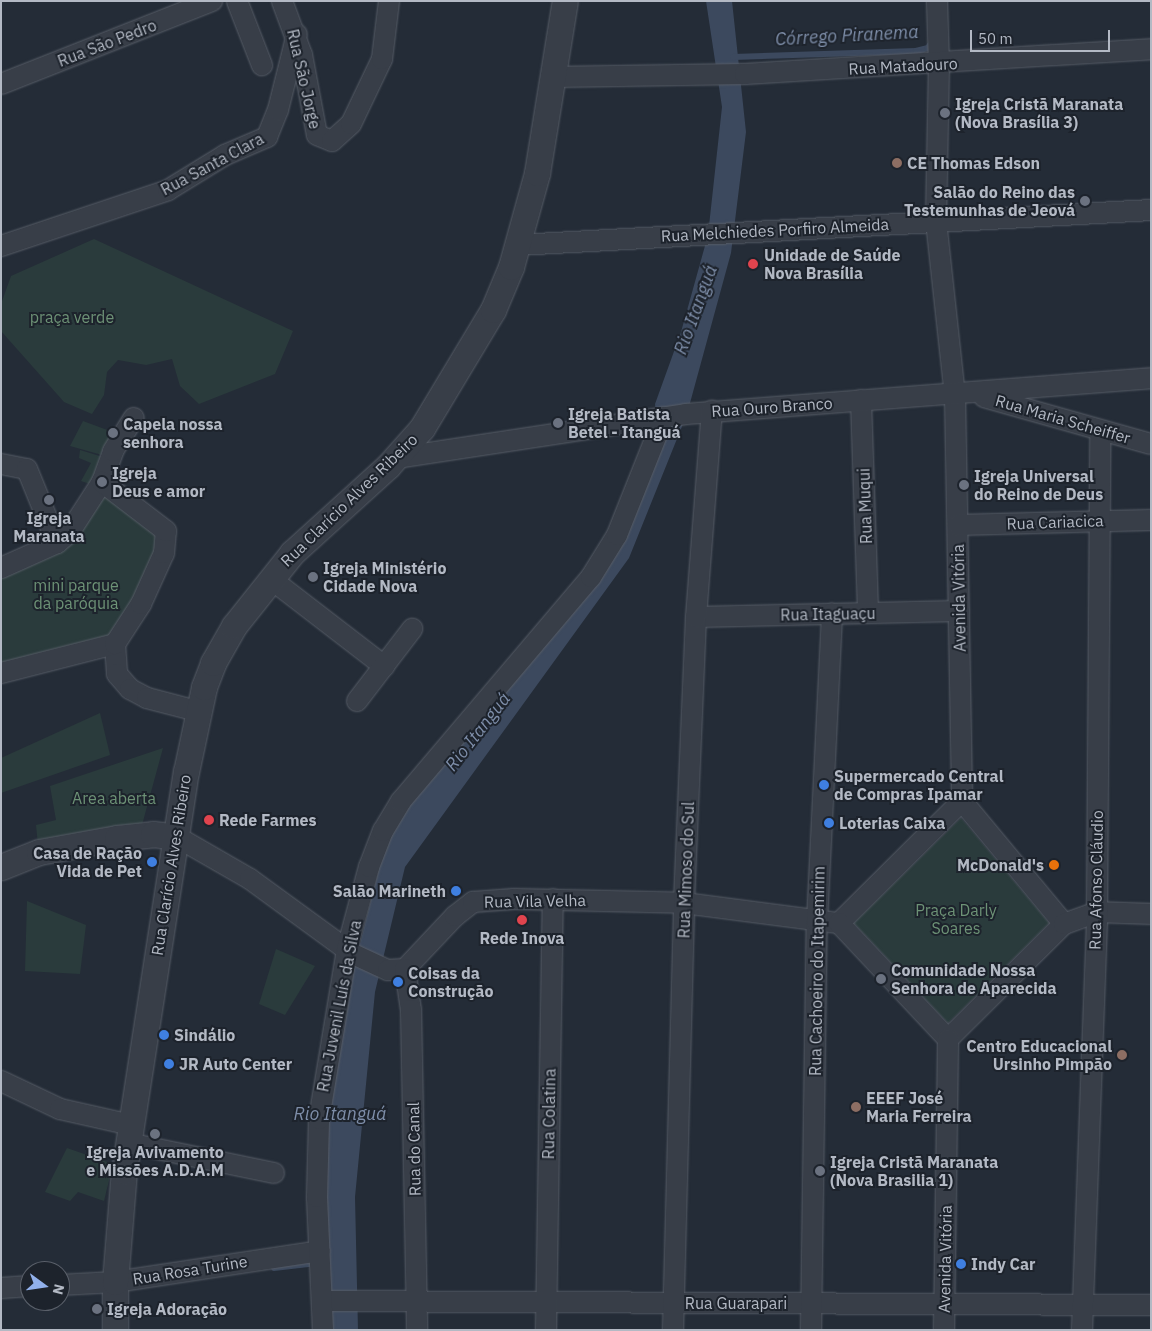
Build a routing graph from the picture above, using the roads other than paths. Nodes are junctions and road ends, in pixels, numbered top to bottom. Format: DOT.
graph roads {
  1 [pos="212,1"];
  2 [pos="237,1"];
  3 [pos="282,1"];
  4 [pos="389,1"];
  5 [pos="565,1"];
  6 [pos="937,1"];
  7 [pos="296,34"];
  8 [pos="1151,49"];
  9 [pos="939,64"];
  10 [pos="262,65"];
  11 [pos="553,78"];
  12 [pos="1,84"];
  13 [pos="1151,210"];
  14 [pos="936,221"];
  15 [pos="518,245"];
  16 [pos="1,246"];
  17 [pos="1151,378"];
  18 [pos="975,394"];
  19 [pos="955,395"];
  20 [pos="861,400"];
  21 [pos="712,411"];
  22 [pos="664,417"];
  23 [pos="134,418"];
  24 [pos="1100,430"];
  25 [pos="1151,444"];
  26 [pos="396,458"];
  27 [pos="1,464"];
  28 [pos="102,482"];
  29 [pos="1099,520"];
  30 [pos="1151,520"];
  31 [pos="958,525"];
  32 [pos="56,543"];
  33 [pos="1,568"];
  34 [pos="271,579"];
  35 [pos="960,611"];
  36 [pos="868,613"];
  37 [pos="832,614"];
  38 [pos="696,617"];
  39 [pos="412,629"];
  40 [pos="115,644"];
  41 [pos="384,666"];
  42 [pos="1,673"];
  43 [pos="357,701"];
  44 [pos="197,710"];
  45 [pos="962,801"];
  46 [pos="177,838"];
  47 [pos="1,868"];
  48 [pos="553,899"];
  49 [pos="684,903"];
  50 [pos="1097,912"];
  51 [pos="1151,914"];
  52 [pos="817,922"];
  53 [pos="839,923"];
  54 [pos="1064,924"];
  55 [pos="350,952"];
  56 [pos="405,969"];
  57 [pos="948,1039"];
  58 [pos="1,1081"];
  59 [pos="130,1134"];
  60 [pos="274,1173"];
  61 [pos="320,1251"];
  62 [pos="115,1282"];
  63 [pos="70,1284"];
  64 [pos="20,1287"];
  65 [pos="1,1288"];
  66 [pos="327,1301"];
  67 [pos="417,1301"];
  68 [pos="546,1301"];
  69 [pos="673,1303"];
  70 [pos="812,1304"];
  71 [pos="944,1305"];
  72 [pos="1151,1305"];
  73 [pos="1081,1306"];
  74 [pos="115,1330"];
  75 [pos="323,1330"];
  76 [pos="417,1330"];
  77 [pos="546,1330"];
  78 [pos="673,1330"];
  79 [pos="811,1330"];
  80 [pos="944,1330"];
  81 [pos="1082,1330"];
  1 -- 12 [label="street, Rua São Pedro"];
  2 -- 10 [label="street"];
  3 -- 7 [label="street, Rua São Jorge"];
  4 -- 7 [label="street, Rua São Jorge"];
  5 -- 11 [label="street, Rua Clarício Alves Ribeiro"];
  6 -- 9 [label="street, Avenida Vitória"];
  7 -- 16 [label="street, Rua Santa Clara"];
  8 -- 9 [label="street, Rua Matadouro"];
  9 -- 11 [label="street, Rua Matadouro"];
  9 -- 14 [label="street, Avenida Vitória"];
  11 -- 15 [label="street, Rua Clarício Alves Ribeiro"];
  13 -- 14 [label="street, Rua Melchiedes Porfiro Almeida"];
  14 -- 15 [label="street, Rua Melchiedes Porfiro Almeida"];
  14 -- 19 [label="street, Avenida Vitória"];
  15 -- 26 [label="street, Rua Clarício Alves Ribeiro"];
  17 -- 18 [label="street, Rua Ouro Branco"];
  18 -- 19 [label="street, Rua Ouro Branco"];
  18 -- 24 [label="street, Rua Maria Scheiffer"];
  19 -- 20 [label="street, Rua Ouro Branco"];
  19 -- 31 [label="street, Avenida Vitória"];
  20 -- 21 [label="street, Rua Ouro Branco"];
  20 -- 36 [label="street, Rua Muqui"];
  21 -- 22 [label="street, Rua Ouro Branco"];
  21 -- 38 [label="street, Rua Mimoso do Sul"];
  22 -- 26 [label="street, Rua Ouro Branco"];
  22 -- 55 [label="street, Rua Juvenil Luís da Silva"];
  23 -- 28 [label="street"];
  24 -- 25 [label="street, Rua Maria Scheiffer"];
  24 -- 29 [label="street, Rua Afonso Cláudio"];
  26 -- 34 [label="street, Rua Clarício Alves Ribeiro"];
  27 -- 32 [label="street"];
  28 -- 32 [label="street"];
  28 -- 40 [label="street"];
  29 -- 30 [label="street, Rua Cariacica"];
  29 -- 31 [label="street, Rua Cariacica"];
  29 -- 50 [label="street, Rua Afonso Cláudio"];
  31 -- 35 [label="street, Avenida Vitória"];
  32 -- 33 [label="street"];
  34 -- 41 [label="street"];
  34 -- 44 [label="street, Rua Clarício Alves Ribeiro"];
  35 -- 36 [label="street, Rua Itaguaçu"];
  35 -- 45 [label="street, Avenida Vitória"];
  36 -- 37 [label="street, Rua Itaguaçu"];
  37 -- 38 [label="street, Rua Itaguaçu"];
  37 -- 52 [label="street, Rua Cachoeiro do Itapemirim"];
  38 -- 49 [label="street, Rua Mimoso do Sul"];
  39 -- 41 [label="street"];
  40 -- 42 [label="street"];
  40 -- 44 [label="street"];
  41 -- 43 [label="street"];
  44 -- 46 [label="street, Rua Clarício Alves Ribeiro"];
  45 -- 53 [label="street"];
  45 -- 54 [label="street"];
  46 -- 47 [label="street"];
  46 -- 55 [label="street"];
  46 -- 59 [label="street, Rua Clarício Alves Ribeiro"];
  48 -- 49 [label="street, Rua Vila Velha"];
  48 -- 56 [label="street, Rua Vila Velha"];
  48 -- 68 [label="street, Rua Colatina"];
  49 -- 52 [label="street, Rua Vila Velha"];
  49 -- 69 [label="street, Rua Mimoso do Sul"];
  50 -- 51 [label="street"];
  50 -- 54 [label="street"];
  50 -- 73 [label="street, Rua Afonso Cláudio"];
  52 -- 53 [label="street, Rua Vila Velha"];
  52 -- 70 [label="street, Rua Cachoeiro do Itapemirim"];
  53 -- 57 [label="street"];
  54 -- 57 [label="street"];
  55 -- 56 [label="street"];
  55 -- 61 [label="street, Rua Juvenil Luís da Silva"];
  56 -- 67 [label="street, Rua do Canal"];
  57 -- 71 [label="street, Avenida Vitória"];
  58 -- 59 [label="street"];
  59 -- 60 [label="street"];
  59 -- 62 [label="street, Rua Clarício Alves Ribeiro"];
  61 -- 62 [label="street, Rua Rosa Turine"];
  61 -- 66 [label="street, Rua Juvenil Luís da Silva"];
  62 -- 63 [label="street, Rua Rosa Turine"];
  62 -- 74 [label="street, Rua Clarício Alves Ribeiro"];
  64 -- 65 [label="street"];
  66 -- 67 [label="street, Rua Guarapari"];
  66 -- 75 [label="street, Rua Juvenil Luís da Silva"];
  67 -- 68 [label="street, Rua Guarapari"];
  67 -- 76 [label="street, Rua do Canal"];
  68 -- 69 [label="street, Rua Guarapari"];
  68 -- 77 [label="street, Rua Colatina"];
  69 -- 70 [label="street, Rua Guarapari"];
  69 -- 78 [label="street, Rua Mimoso do Sul"];
  70 -- 71 [label="street, Rua Guarapari"];
  70 -- 79 [label="street, Rua Cachoeiro do Itapemirim"];
  71 -- 73 [label="street, Rua Guarapari"];
  71 -- 80 [label="street, Avenida Vitória"];
  72 -- 73 [label="street, Rua Guarapari"];
  73 -- 81 [label="street, Rua Afonso Cláudio"];
}
